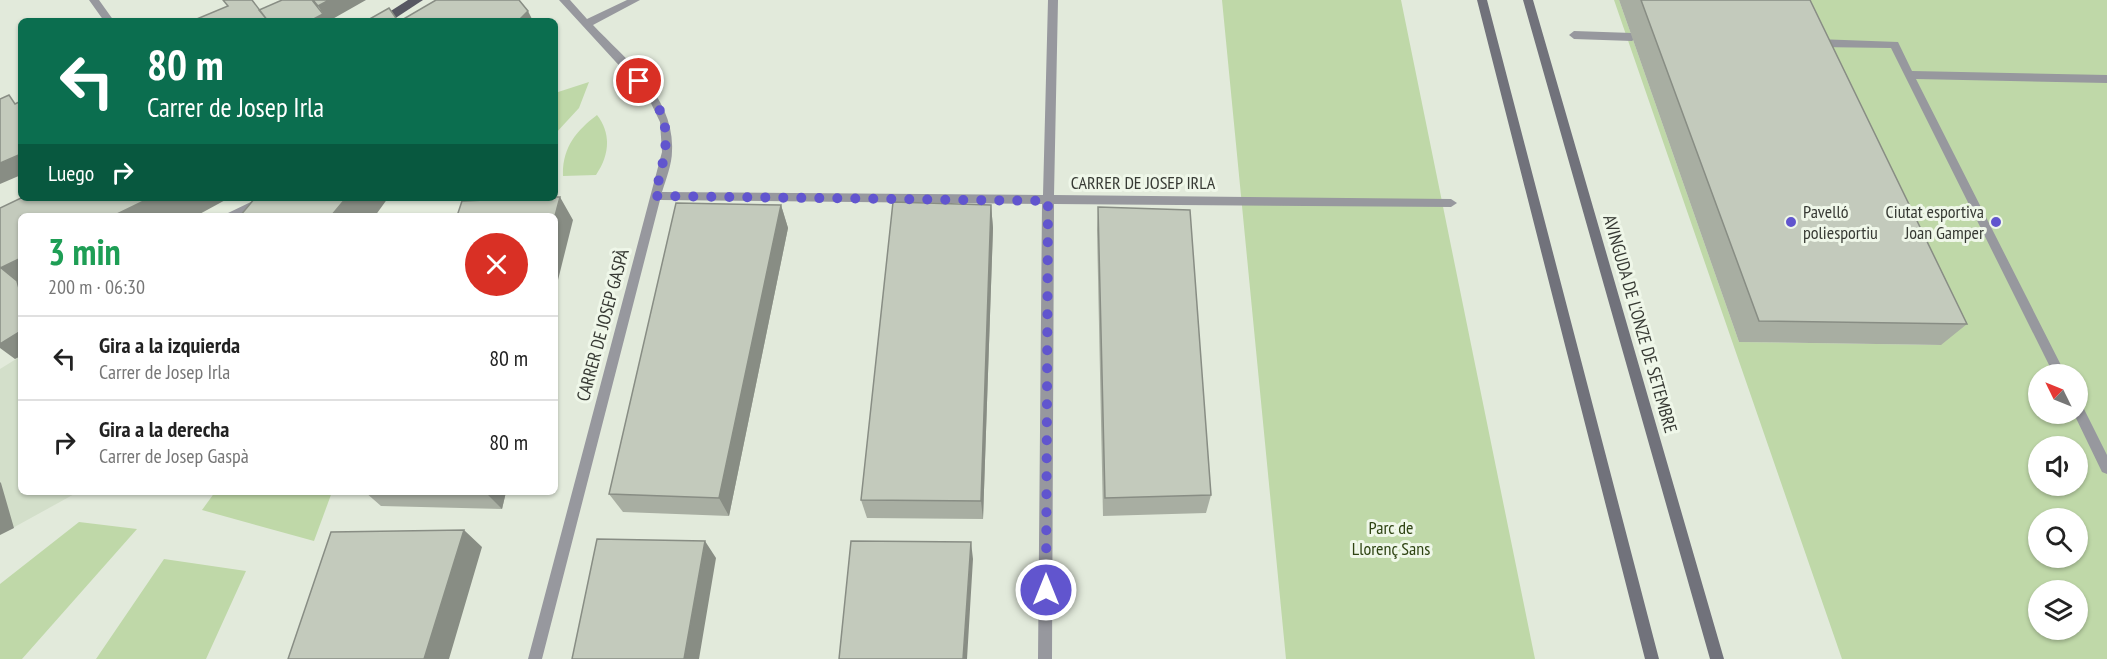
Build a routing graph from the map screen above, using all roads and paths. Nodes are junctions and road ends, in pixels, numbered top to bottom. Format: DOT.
graph roads {
  1 [pos="94,0"];
  2 [pos="417,0"];
  3 [pos="564,0"];
  4 [pos="635,0"];
  5 [pos="1053,0"];
  6 [pos="1482,0"];
  7 [pos="1528,0"];
  8 [pos="107,18"];
  9 [pos="386,18"];
  10 [pos="585,24"];
  11 [pos="1574,35"];
  12 [pos="1632,37"];
  13 [pos="1801,43"];
  14 [pos="1909,75"];
  15 [pos="2107,79"];
  16 [pos="655,196"];
  17 [pos="263,201"];
  18 [pos="276,201"];
  19 [pos="1048,201"];
  20 [pos="1451,203"];
  21 [pos="238,213"];
  22 [pos="266,213"];
  23 [pos="2054,364"];
  24 [pos="2085,424"];
  25 [pos="2107,468"];
  26 [pos="535,659"];
  27 [pos="1045,659"];
  28 [pos="1652,659"];
  29 [pos="1717,659"];
  1 -- 8 [label="street"];
  2 -- 9 [label="main road"];
  3 -- 10 [label="street, CARRER DE JOSEP GASPÀ"];
  4 -- 10 [label="street"];
  5 -- 19 [label="street"];
  6 -- 28 [label="main road"];
  7 -- 29 [label="main road, AVINGUDA DE L'ONZE DE SETEMBRE"];
  10 -- 16 [label="street, CARRER DE JOSEP GASPÀ"];
  11 -- 12 [label="street"];
  13 -- 14 [label="street"];
  14 -- 15 [label="street"];
  14 -- 23 [label="street"];
  16 -- 19 [label="street, CARRER DE JOSEP IRLA"];
  16 -- 26 [label="street, CARRER DE JOSEP GASPÀ"];
  17 -- 21 [label="street"];
  18 -- 22 [label="street"];
  19 -- 20 [label="street, CARRER DE JOSEP IRLA"];
  19 -- 27 [label="street"];
  24 -- 25 [label="street"];
}
